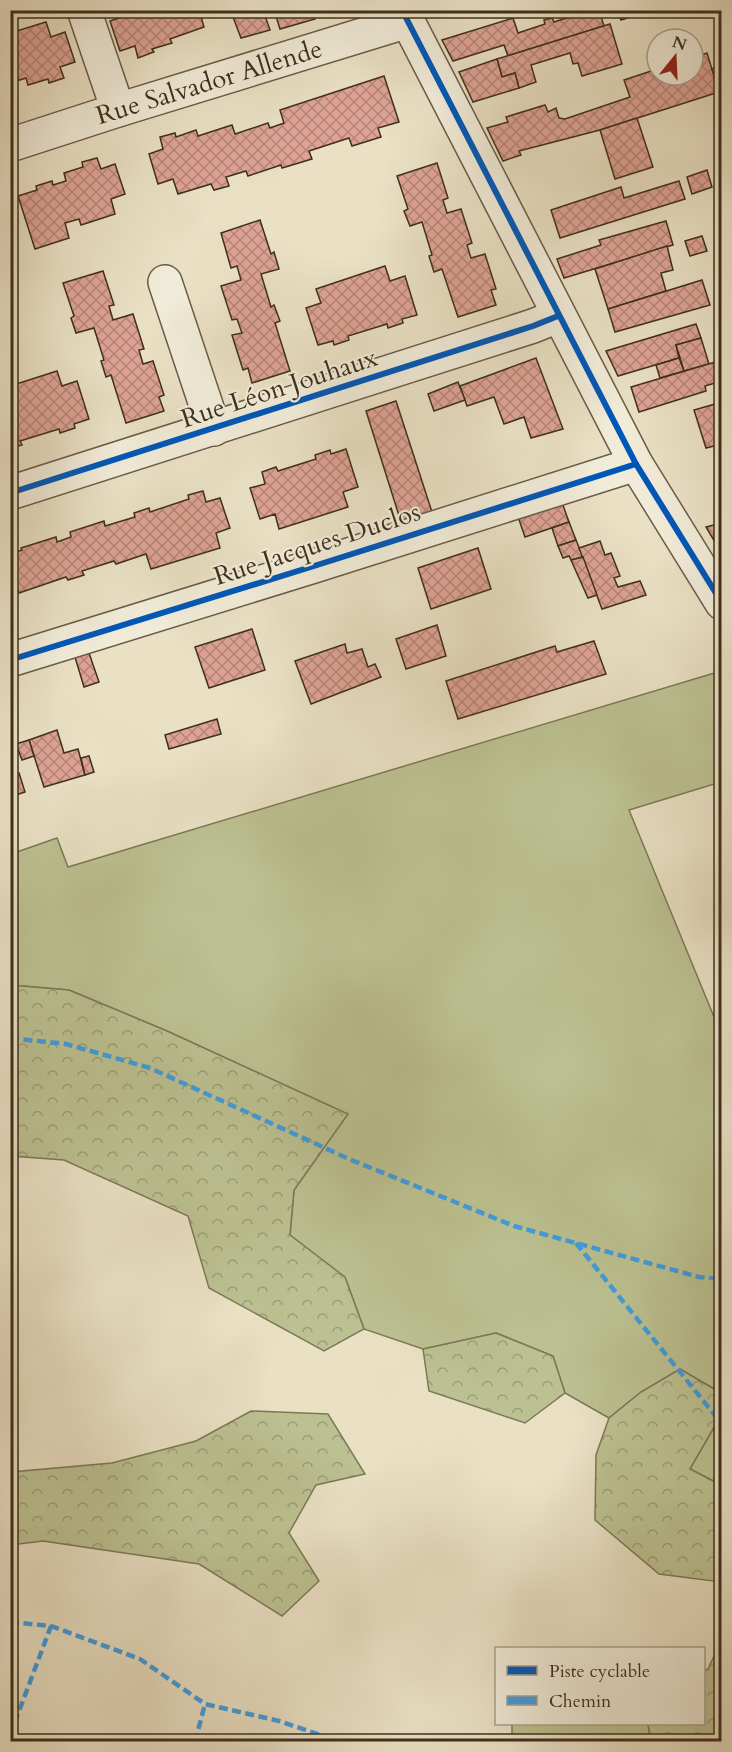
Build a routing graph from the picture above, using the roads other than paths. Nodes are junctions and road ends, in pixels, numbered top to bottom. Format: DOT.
graph roads {
  1 [pos="84,10"];
  2 [pos="405,16"];
  3 [pos="118,110"];
  4 [pos="10,146"];
  5 [pos="165,282"];
  6 [pos="558,316"];
  7 [pos="214,429"];
  8 [pos="636,464"];
  9 [pos="10,493"];
  10 [pos="722,603"];
  11 [pos="10,660"];
  1 -- 3 [label="street"];
  2 -- 3 [label="street, Rue Salvador Allende"];
  2 -- 6 [label="street"];
  3 -- 4 [label="street, Rue Salvador Allende"];
  5 -- 7 [label="street, Rue Léon Jouhaux"];
  6 -- 7 [label="street, Rue Léon Jouhaux"];
  6 -- 8 [label="street"];
  7 -- 9 [label="street, Rue Léon Jouhaux"];
  8 -- 10 [label="street"];
  8 -- 11 [label="street, Rue Jacques Duclos"];
}
